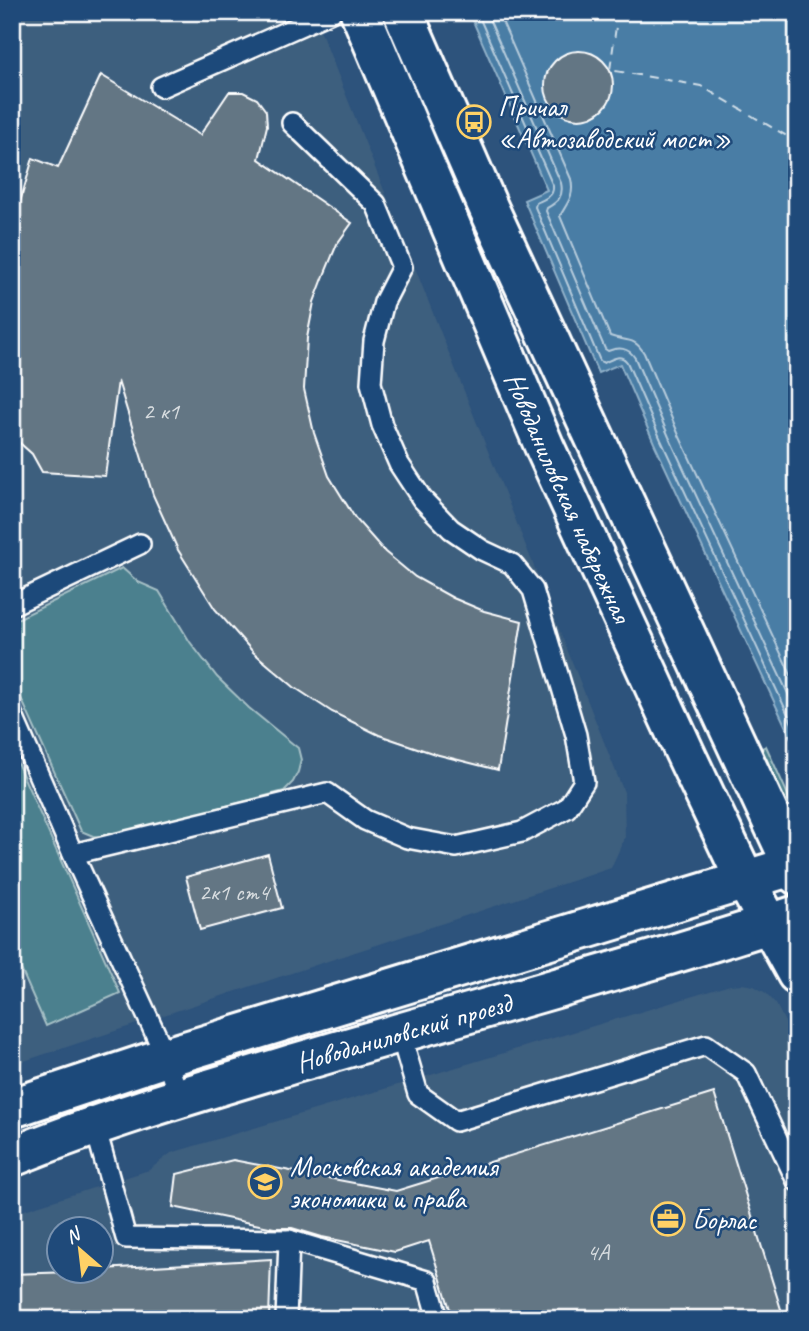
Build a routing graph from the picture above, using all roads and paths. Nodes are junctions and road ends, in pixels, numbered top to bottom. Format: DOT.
graph roads {
  1 [pos="331,12"];
  2 [pos="360,12"];
  3 [pos="402,12"];
  4 [pos="161,87"];
  5 [pos="292,123"];
  6 [pos="140,544"];
  7 [pos="12,605"];
  8 [pos="12,714"];
  9 [pos="73,854"];
  10 [pos="794,870"];
  11 [pos="745,880"];
  12 [pos="783,919"];
  13 [pos="797,974"];
  14 [pos="400,1032"];
  15 [pos="166,1058"];
  16 [pos="179,1099"];
  17 [pos="12,1108"];
  18 [pos="94,1126"];
  19 [pos="12,1157"];
  20 [pos="797,1181"];
  21 [pos="289,1240"];
  22 [pos="286,1319"];
  23 [pos="438,1319"];
  1 -- 4 [label="lane"];
  2 -- 11 [label="main road, Новоданиловская набережная"];
  3 -- 10 [label="main road, Новоданиловская набережная"];
  5 -- 9 [label="lane"];
  6 -- 7 [label="lane"];
  8 -- 9 [label="lane"];
  9 -- 15 [label="lane"];
  10 -- 11 [label="main road, Новоданиловский проезд"];
  11 -- 12 [label="main road, Новоданиловская набережная"];
  11 -- 15 [label="main road, Новоданиловский проезд"];
  12 -- 13 [label="main road, Новоданиловская набережная"];
  12 -- 14 [label="main road, Новоданиловский проезд"];
  14 -- 16 [label="main road, Новоданиловский проезд"];
  14 -- 20 [label="lane"];
  15 -- 16 [label="lane"];
  15 -- 17 [label="main road, Новоданиловский проезд"];
  16 -- 18 [label="main road, Новоданиловский проезд"];
  18 -- 19 [label="main road, Новоданиловский проезд"];
  18 -- 21 [label="lane"];
  21 -- 22 [label="lane"];
  21 -- 23 [label="lane"];
}
